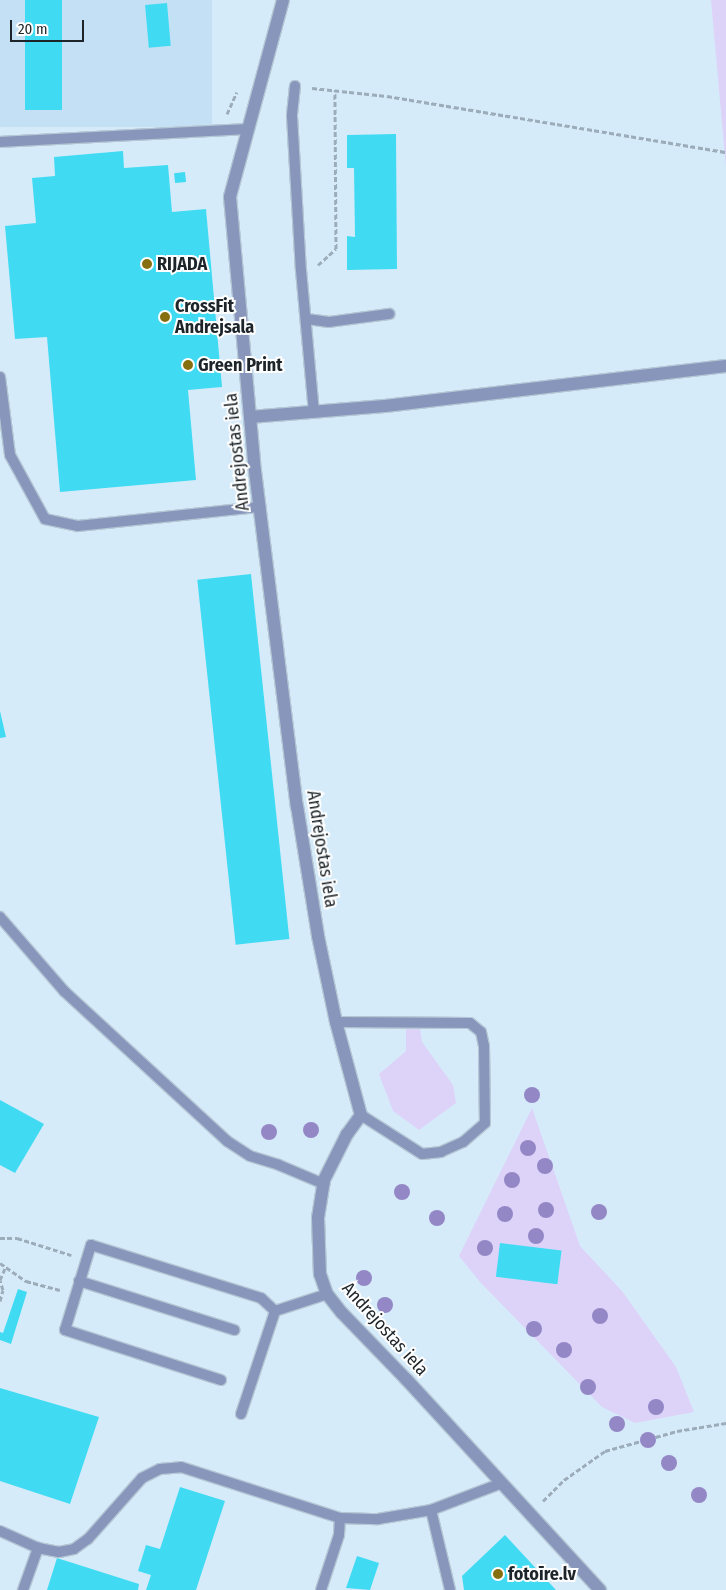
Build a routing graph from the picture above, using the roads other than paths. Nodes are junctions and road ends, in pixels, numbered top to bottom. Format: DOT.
graph roads {
  1 [pos="283,0"];
  2 [pos="295,86"];
  3 [pos="248,129"];
  4 [pos="0,142"];
  5 [pos="389,314"];
  6 [pos="307,319"];
  7 [pos="726,366"];
  8 [pos="0,376"];
  9 [pos="314,412"];
  10 [pos="250,417"];
  11 [pos="260,507"];
  12 [pos="0,917"];
  13 [pos="336,1022"];
  14 [pos="361,1115"];
  15 [pos="324,1184"];
  16 [pos="79,1280"];
  17 [pos="327,1294"];
  18 [pos="275,1311"];
  19 [pos="234,1330"];
  20 [pos="221,1380"];
  21 [pos="241,1414"];
  22 [pos="502,1484"];
  23 [pos="431,1510"];
  24 [pos="340,1518"];
  25 [pos="0,1531"];
  26 [pos="38,1548"];
  27 [pos="23,1590"];
  28 [pos="321,1590"];
  29 [pos="450,1590"];
  30 [pos="600,1590"];
  1 -- 3 [label="street, Andrejostas iela"];
  2 -- 6 [label="lane"];
  3 -- 4 [label="lane"];
  3 -- 10 [label="street, Andrejostas iela"];
  5 -- 6 [label="lane"];
  6 -- 9 [label="lane"];
  7 -- 9 [label="street"];
  8 -- 11 [label="lane"];
  9 -- 10 [label="street"];
  10 -- 11 [label="street, Andrejostas iela"];
  11 -- 13 [label="street, Andrejostas iela"];
  12 -- 15 [label="lane"];
  13 -- 14 [label="street, Andrejostas iela"];
  13 -- 14 [label="lane"];
  14 -- 15 [label="street, Andrejostas iela"];
  15 -- 17 [label="street, Andrejostas iela"];
  16 -- 18 [label="lane"];
  16 -- 19 [label="lane"];
  16 -- 20 [label="lane"];
  17 -- 18 [label="lane"];
  17 -- 22 [label="street, Andrejostas iela"];
  18 -- 21 [label="lane"];
  22 -- 23 [label="lane"];
  22 -- 30 [label="street, Andrejostas iela"];
  23 -- 24 [label="lane"];
  23 -- 29 [label="lane"];
  24 -- 26 [label="lane"];
  24 -- 28 [label="lane"];
  25 -- 26 [label="lane"];
  26 -- 27 [label="lane"];
}
